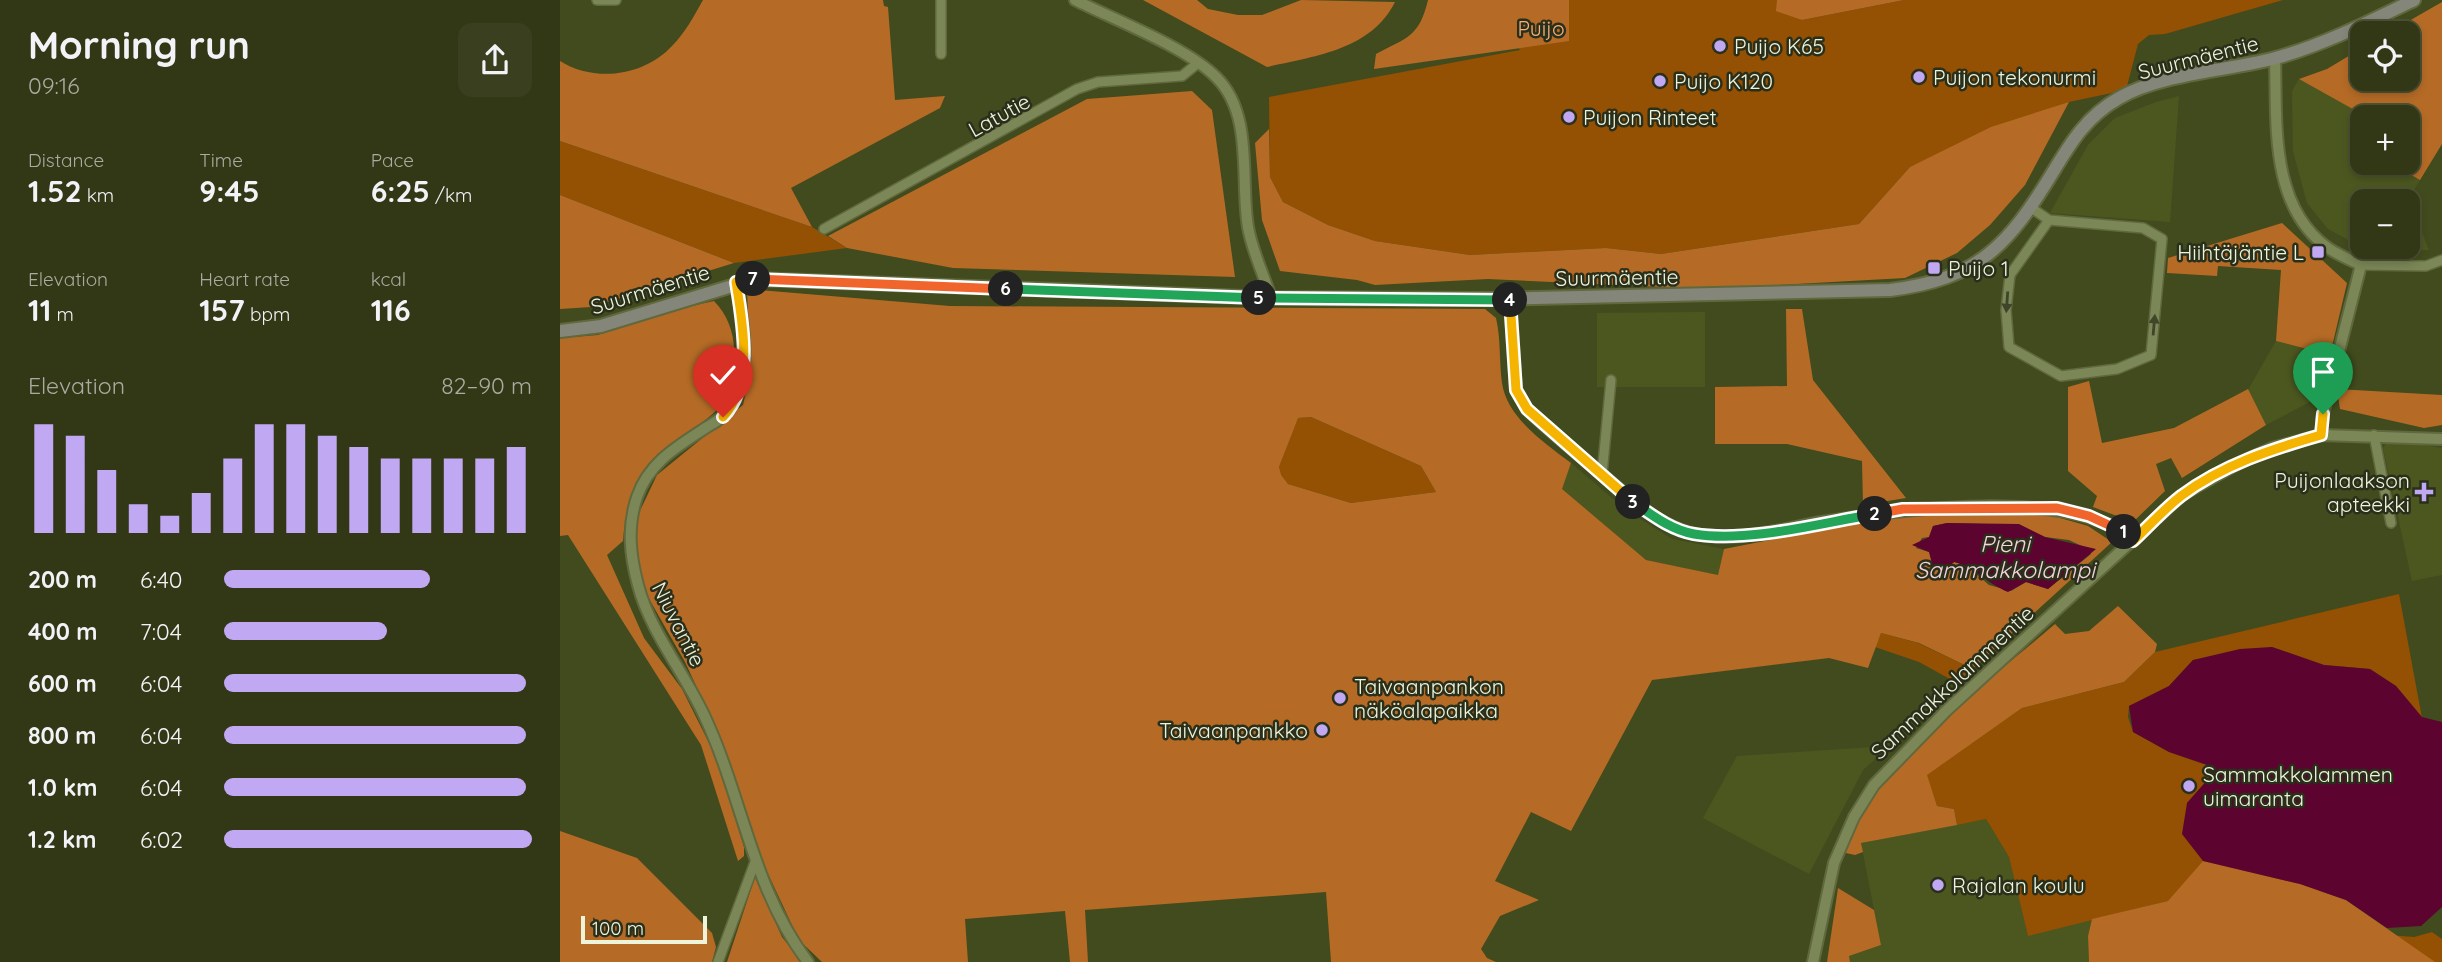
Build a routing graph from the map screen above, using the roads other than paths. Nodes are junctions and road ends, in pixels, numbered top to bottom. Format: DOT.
graph roads {
  1 [pos="597,0"];
  2 [pos="616,0"];
  3 [pos="941,0"];
  4 [pos="1075,0"];
  5 [pos="2414,0"];
  6 [pos="941,54"];
  7 [pos="2275,58"];
  8 [pos="1198,63"];
  9 [pos="2031,206"];
  10 [pos="2049,220"];
  11 [pos="824,229"];
  12 [pos="2442,260"];
  13 [pos="2361,265"];
  14 [pos="736,282"];
  15 [pos="1271,298"];
  16 [pos="1510,298"];
  17 [pos="560,331"];
  18 [pos="1611,380"];
  19 [pos="2321,435"];
  20 [pos="2374,435"];
  21 [pos="2442,439"];
  22 [pos="1602,474"];
  23 [pos="2391,523"];
  24 [pos="2133,541"];
  25 [pos="755,862"];
  26 [pos="718,962"];
  27 [pos="807,962"];
  28 [pos="1813,962"];
  1 -- 2 [label="street"];
  3 -- 6 [label="street"];
  4 -- 8 [label="street"];
  5 -- 7 [label="main road, Suurmäentie"];
  7 -- 9 [label="main road, Suurmäentie"];
  7 -- 13 [label="street"];
  8 -- 11 [label="street, Latutie"];
  8 -- 15 [label="street"];
  9 -- 10 [label="street"];
  9 -- 16 [label="main road, Suurmäentie"];
  10 -- 10 [label="street, one-way"];
  12 -- 13 [label="street"];
  13 -- 19 [label="street"];
  14 -- 15 [label="main road, Suurmäentie"];
  14 -- 17 [label="main road, Suurmäentie"];
  14 -- 25 [label="street, Niuvantie"];
  15 -- 16 [label="main road, Suurmäentie"];
  16 -- 22 [label="street"];
  18 -- 22 [label="street"];
  19 -- 20 [label="street, Sammakkolammentie"];
  19 -- 24 [label="street, Sammakkolammentie"];
  20 -- 21 [label="street, Sammakkolammentie"];
  20 -- 23 [label="street"];
  22 -- 24 [label="street"];
  24 -- 28 [label="street, Sammakkolammentie"];
  25 -- 26 [label="street"];
  25 -- 27 [label="street, Niuvantie"];
}
